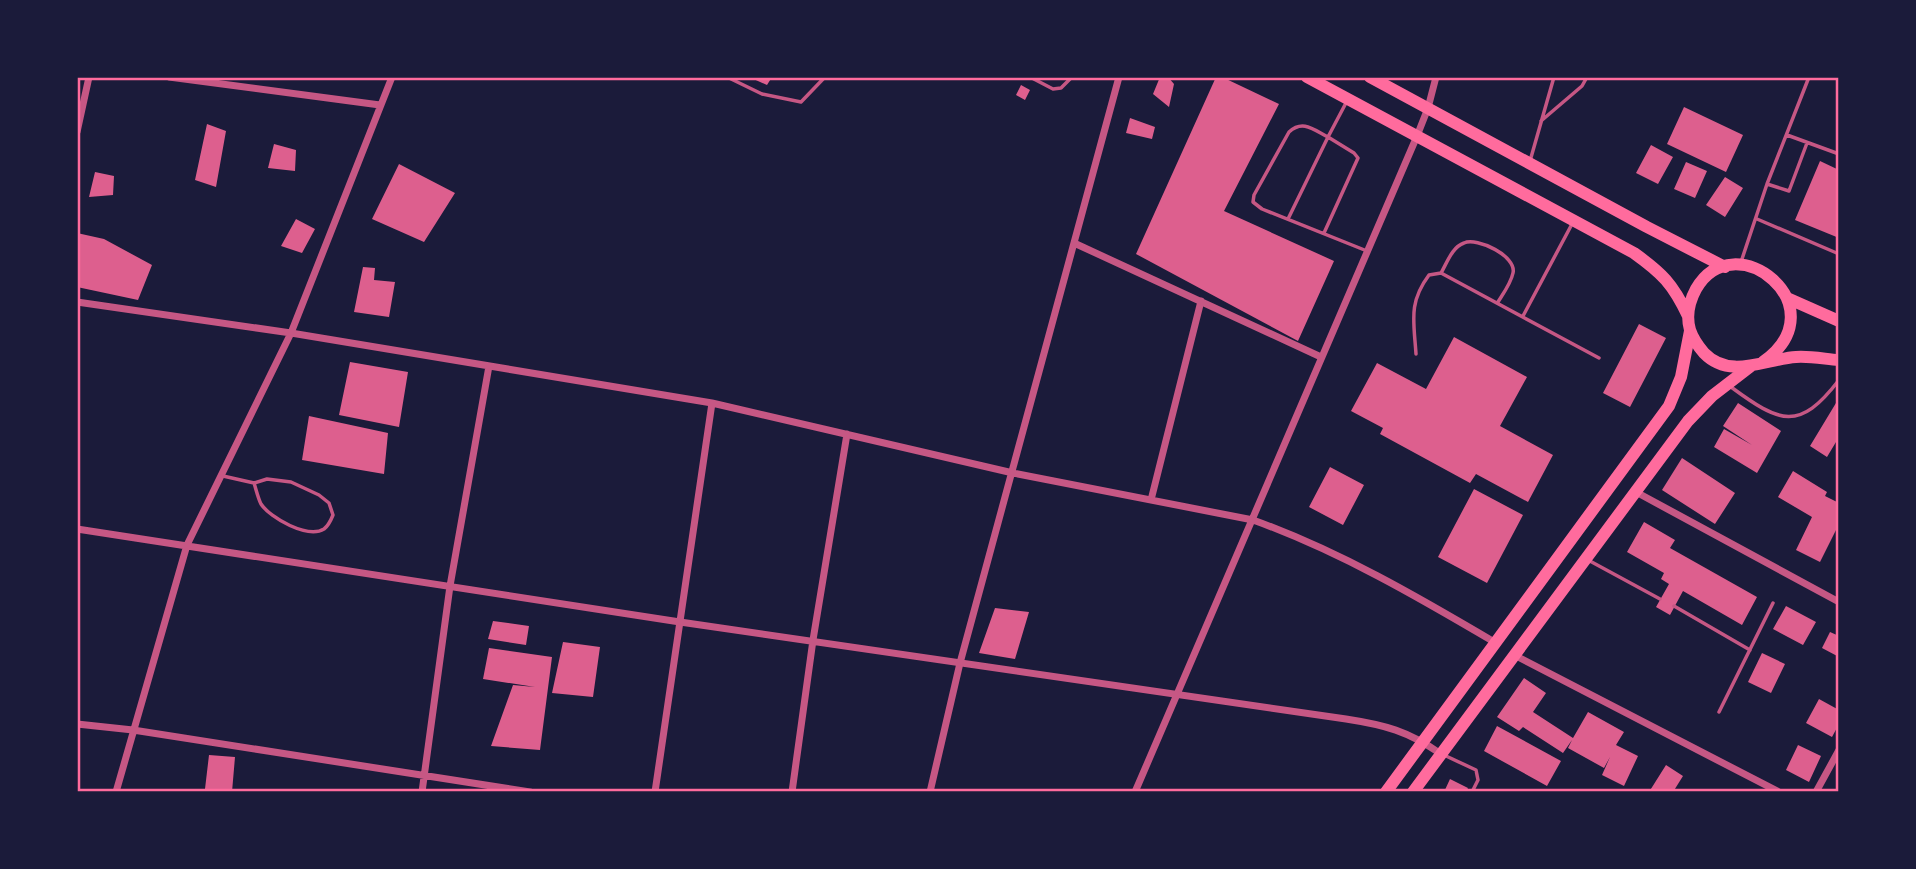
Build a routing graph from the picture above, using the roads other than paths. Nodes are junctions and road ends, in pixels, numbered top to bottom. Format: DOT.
graph roads {
  1 [pos="89,77"];
  2 [pos="169,77"];
  3 [pos="392,77"];
  4 [pos="727,77"];
  5 [pos="825,77"];
  6 [pos="1030,77"];
  7 [pos="1072,77"];
  8 [pos="1119,77"];
  9 [pos="1307,77"];
  10 [pos="1370,77"];
  11 [pos="1436,77"];
  12 [pos="1554,77"];
  13 [pos="1587,77"];
  14 [pos="1809,77"];
  15 [pos="1348,99"];
  16 [pos="380,105"];
  17 [pos="1428,108"];
  18 [pos="1541,121"];
  19 [pos="77,132"];
  20 [pos="1787,135"];
  21 [pos="1417,136"];
  22 [pos="1328,137"];
  23 [pos="1807,142"];
  24 [pos="1839,154"];
  25 [pos="1529,163"];
  26 [pos="1768,184"];
  27 [pos="1288,219"];
  28 [pos="1757,219"];
  29 [pos="1575,220"];
  30 [pos="1324,234"];
  31 [pos="1074,243"];
  32 [pos="1367,251"];
  33 [pos="1839,254"];
  34 [pos="1740,265"];
  35 [pos="1725,267"];
  36 [pos="1441,273"];
  37 [pos="1787,298"];
  38 [pos="1201,301"];
  39 [pos="77,302"];
  40 [pos="1498,302"];
  41 [pos="1523,316"];
  42 [pos="1688,316"];
  43 [pos="1839,321"];
  44 [pos="1690,331"];
  45 [pos="291,333"];
  46 [pos="1416,354"];
  47 [pos="1321,357"];
  48 [pos="1599,358"];
  49 [pos="1839,360"];
  50 [pos="1757,364"];
  51 [pos="489,366"];
  52 [pos="1839,380"];
  53 [pos="1727,384"];
  54 [pos="712,403"];
  55 [pos="847,434"];
  56 [pos="1013,473"];
  57 [pos="221,475"];
  58 [pos="254,483"];
  59 [pos="1636,492"];
  60 [pos="1151,500"];
  61 [pos="1253,520"];
  62 [pos="77,529"];
  63 [pos="187,545"];
  64 [pos="1586,559"];
  65 [pos="450,586"];
  66 [pos="1660,599"];
  67 [pos="1839,602"];
  68 [pos="1773,603"];
  69 [pos="1674,606"];
  70 [pos="680,622"];
  71 [pos="813,640"];
  72 [pos="1496,643"];
  73 [pos="1750,650"];
  74 [pos="1516,656"];
  75 [pos="960,663"];
  76 [pos="1176,695"];
  77 [pos="1719,712"];
  78 [pos="77,724"];
  79 [pos="132,730"];
  80 [pos="1423,741"];
  81 [pos="1839,750"];
  82 [pos="1441,754"];
  83 [pos="424,776"];
  84 [pos="116,792"];
  85 [pos="422,792"];
  86 [pos="530,792"];
  87 [pos="655,792"];
  88 [pos="792,792"];
  89 [pos="930,792"];
  90 [pos="1135,792"];
  91 [pos="1386,792"];
  92 [pos="1413,792"];
  93 [pos="1472,792"];
  94 [pos="1779,792"];
  95 [pos="1816,792"];
  1 -- 19 [label="street"];
  2 -- 16 [label="street"];
  3 -- 16 [label="street"];
  4 -- 5 [label="lane"];
  6 -- 7 [label="lane"];
  8 -- 31 [label="street"];
  9 -- 15 [label="highway"];
  10 -- 17 [label="highway"];
  11 -- 17 [label="street"];
  12 -- 18 [label="lane"];
  13 -- 18 [label="lane"];
  14 -- 20 [label="lane"];
  15 -- 21 [label="highway"];
  15 -- 22 [label="lane"];
  16 -- 45 [label="street"];
  17 -- 21 [label="street"];
  17 -- 25 [label="highway"];
  18 -- 25 [label="lane"];
  20 -- 23 [label="lane"];
  20 -- 26 [label="lane"];
  21 -- 29 [label="highway"];
  21 -- 32 [label="street"];
  22 -- 27 [label="lane"];
  22 -- 27 [label="lane"];
  22 -- 30 [label="lane"];
  23 -- 24 [label="lane"];
  23 -- 26 [label="lane"];
  25 -- 35 [label="highway"];
  26 -- 28 [label="lane"];
  27 -- 30 [label="lane"];
  28 -- 33 [label="lane"];
  28 -- 34 [label="lane"];
  29 -- 41 [label="lane"];
  29 -- 42 [label="highway"];
  30 -- 32 [label="lane"];
  31 -- 38 [label="street"];
  31 -- 56 [label="street"];
  32 -- 47 [label="street"];
  34 -- 35 [label="highway"];
  34 -- 37 [label="highway"];
  35 -- 42 [label="highway"];
  36 -- 40 [label="lane"];
  36 -- 40 [label="lane"];
  36 -- 46 [label="lane"];
  37 -- 43 [label="highway"];
  37 -- 50 [label="highway"];
  38 -- 47 [label="street"];
  38 -- 60 [label="street"];
  39 -- 45 [label="street"];
  40 -- 41 [label="lane"];
  41 -- 48 [label="lane"];
  42 -- 44 [label="highway"];
  44 -- 50 [label="highway"];
  44 -- 72 [label="highway"];
  45 -- 51 [label="street"];
  45 -- 57 [label="street"];
  47 -- 61 [label="street"];
  49 -- 50 [label="highway"];
  50 -- 53 [label="highway"];
  51 -- 54 [label="street"];
  51 -- 65 [label="street"];
  52 -- 53 [label="lane"];
  53 -- 59 [label="highway"];
  54 -- 55 [label="street"];
  54 -- 70 [label="street"];
  55 -- 56 [label="street"];
  55 -- 71 [label="street"];
  56 -- 60 [label="street"];
  56 -- 75 [label="street"];
  57 -- 58 [label="lane"];
  57 -- 63 [label="street"];
  58 -- 58 [label="lane"];
  59 -- 64 [label="highway"];
  59 -- 67 [label="street"];
  60 -- 61 [label="street"];
  61 -- 72 [label="street"];
  61 -- 76 [label="street"];
  62 -- 63 [label="street"];
  63 -- 65 [label="street"];
  63 -- 79 [label="street"];
  64 -- 66 [label="lane"];
  64 -- 74 [label="highway"];
  65 -- 70 [label="street"];
  65 -- 83 [label="street"];
  68 -- 73 [label="lane"];
  69 -- 73 [label="lane"];
  70 -- 71 [label="street"];
  70 -- 87 [label="street"];
  71 -- 75 [label="street"];
  71 -- 88 [label="street"];
  72 -- 80 [label="highway"];
  73 -- 77 [label="lane"];
  74 -- 82 [label="highway"];
  74 -- 94 [label="street"];
  75 -- 76 [label="street"];
  75 -- 89 [label="street"];
  76 -- 80 [label="street"];
  76 -- 90 [label="street"];
  78 -- 79 [label="street"];
  79 -- 83 [label="street"];
  79 -- 84 [label="street"];
  80 -- 82 [label="street"];
  80 -- 91 [label="highway"];
  81 -- 95 [label="street"];
  82 -- 92 [label="highway"];
  82 -- 93 [label="lane"];
  83 -- 85 [label="street"];
  83 -- 86 [label="street"];
}
